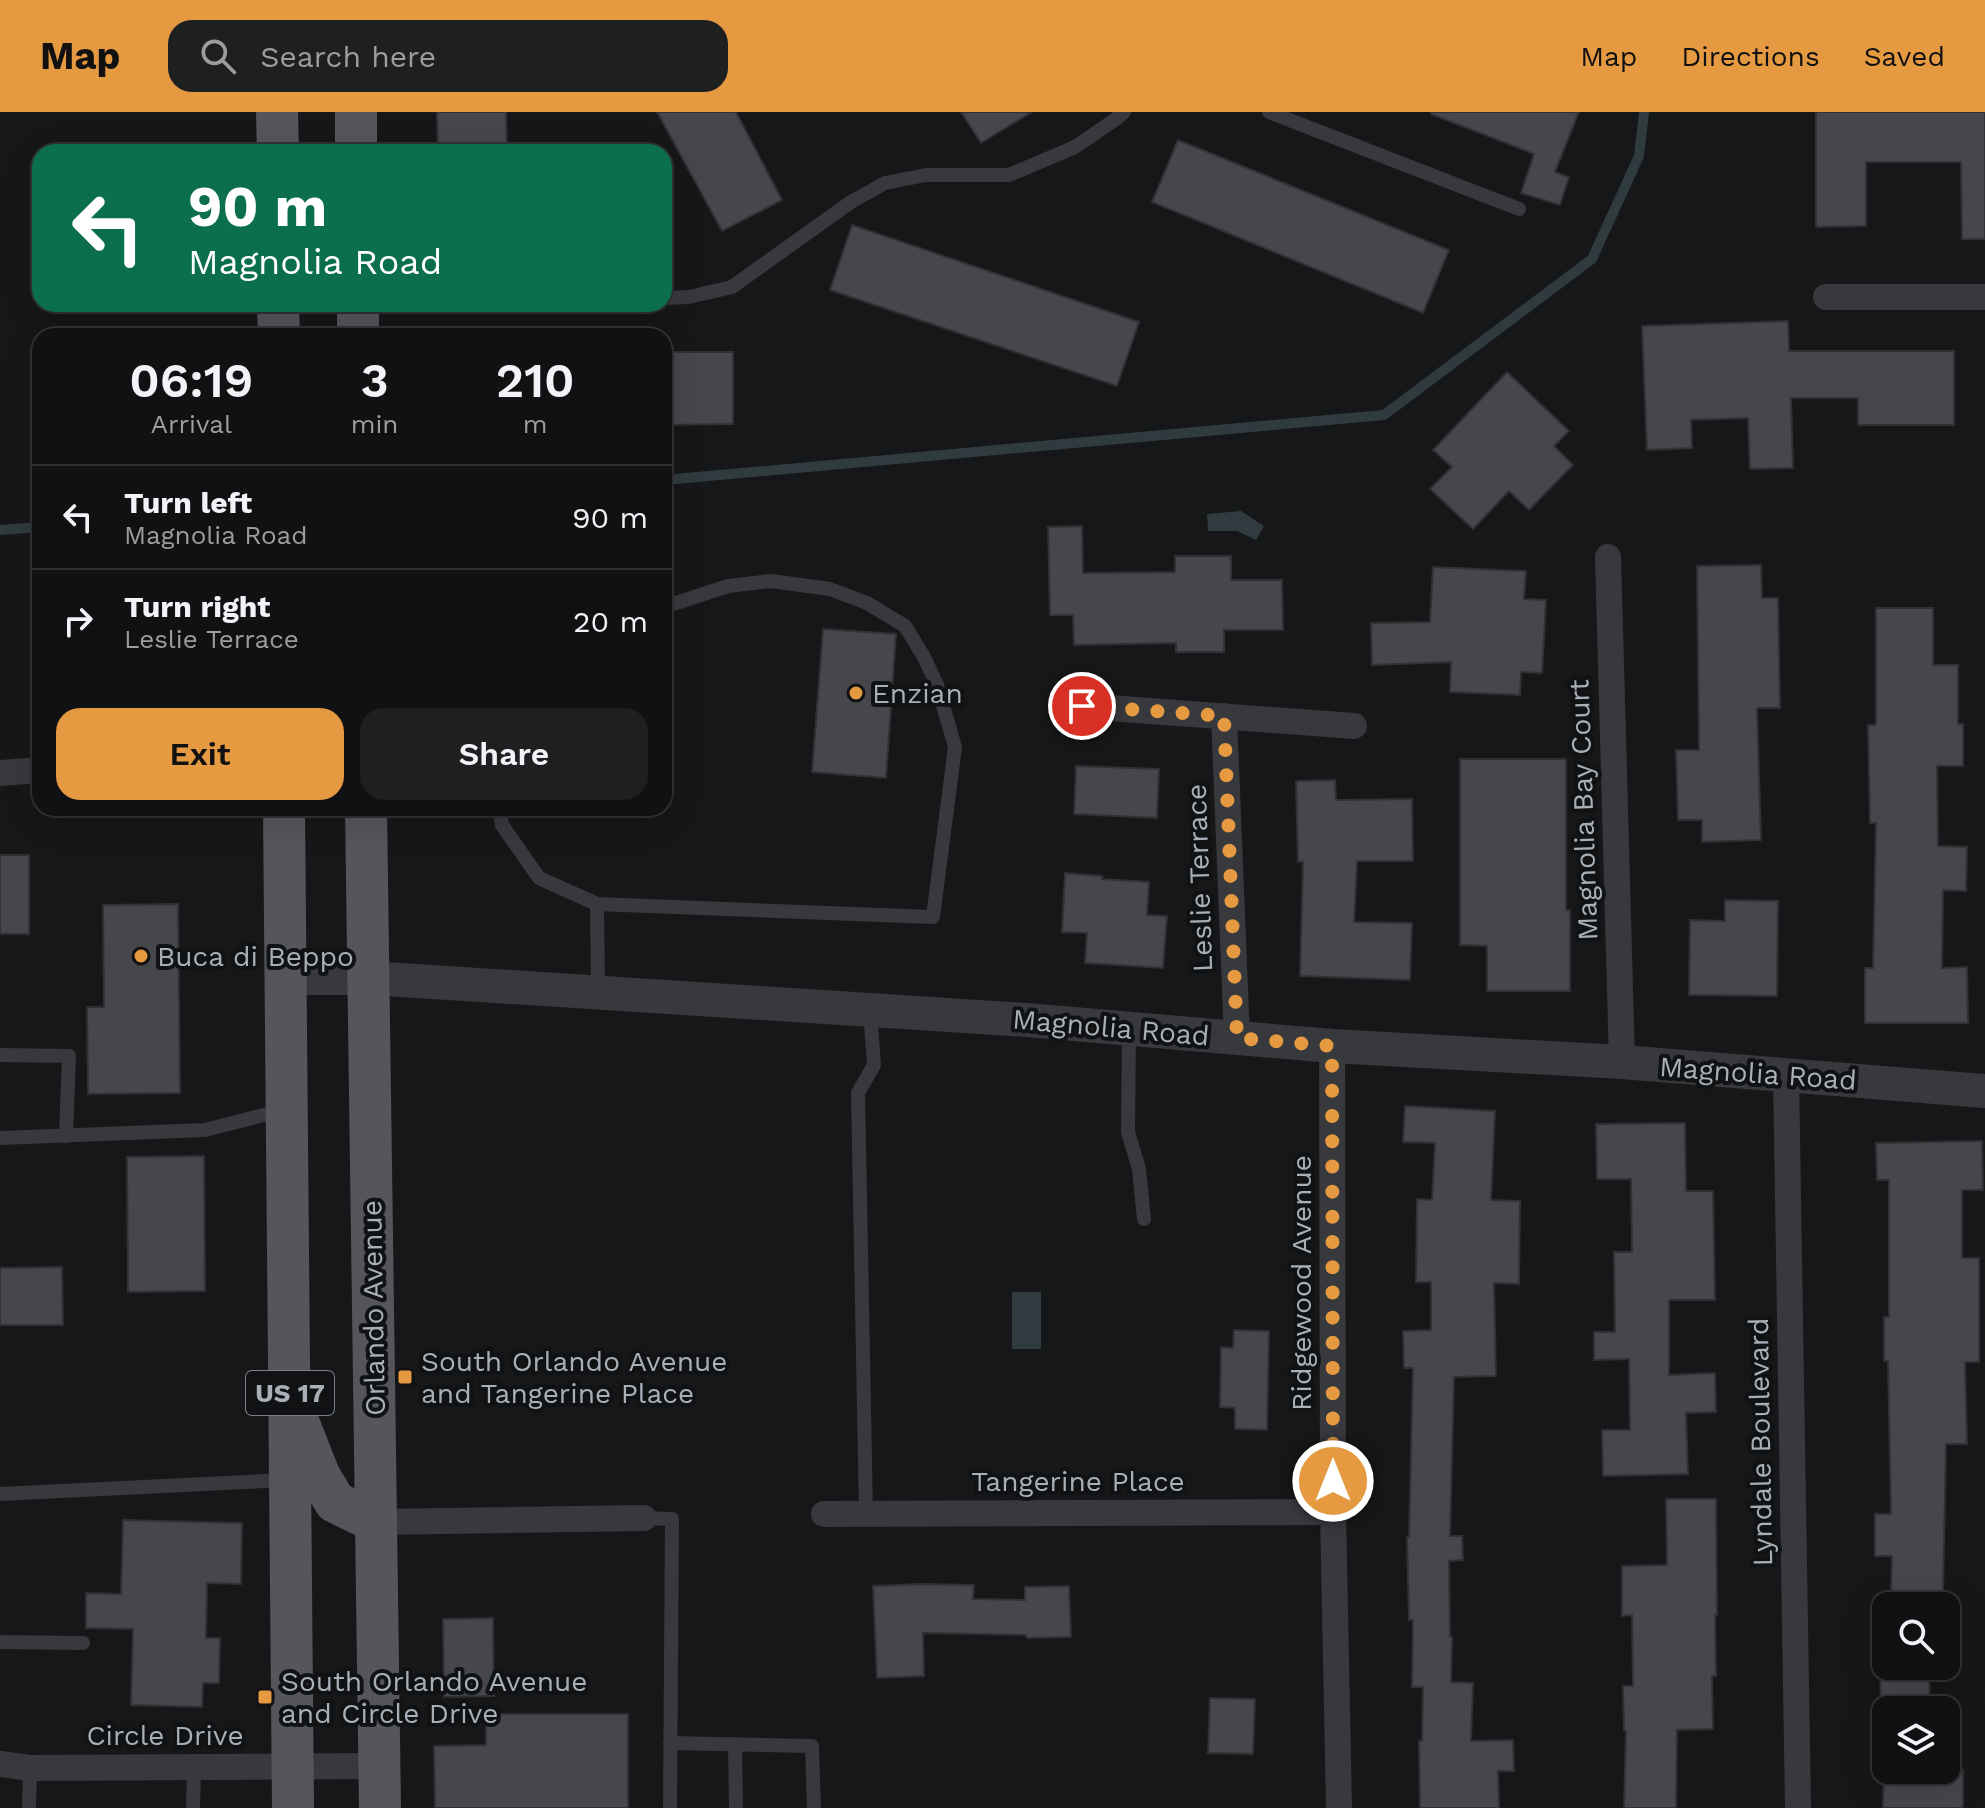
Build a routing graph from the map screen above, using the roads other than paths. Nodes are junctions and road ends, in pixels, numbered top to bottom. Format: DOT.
graph roads {
  1 [pos="277,112"];
  2 [pos="356,112"];
  3 [pos="1124,112"];
  4 [pos="1269,112"];
  5 [pos="278,144"];
  6 [pos="356,144"];
  7 [pos="1519,209"];
  8 [pos="1826,297"];
  9 [pos="1985,297"];
  10 [pos="672,298"];
  11 [pos="1608,557"];
  12 [pos="672,604"];
  13 [pos="1082,706"];
  14 [pos="1224,716"];
  15 [pos="1354,726"];
  16 [pos="32,771"];
  17 [pos="0,773"];
  18 [pos="284,816"];
  19 [pos="366,816"];
  20 [pos="500,816"];
  21 [pos="597,904"];
  22 [pos="285,978"];
  23 [pos="370,978"];
  24 [pos="598,993"];
  25 [pos="870,1010"];
  26 [pos="1129,1029"];
  27 [pos="1237,1038"];
  28 [pos="1332,1046"];
  29 [pos="0,1055"];
  30 [pos="1622,1062"];
  31 [pos="1786,1075"];
  32 [pos="1985,1091"];
  33 [pos="287,1109"];
  34 [pos="66,1136"];
  35 [pos="0,1138"];
  36 [pos="1144,1219"];
  37 [pos="290,1400"];
  38 [pos="290,1480"];
  39 [pos="0,1494"];
  40 [pos="1333,1512"];
  41 [pos="824,1514"];
  42 [pos="866,1514"];
  43 [pos="644,1518"];
  44 [pos="376,1522"];
  45 [pos="0,1642"];
  46 [pos="83,1643"];
  47 [pos="670,1743"];
  48 [pos="735,1744"];
  49 [pos="0,1764"];
  50 [pos="379,1766"];
  51 [pos="194,1767"];
  52 [pos="292,1767"];
  53 [pos="30,1768"];
  54 [pos="29,1808"];
  55 [pos="193,1808"];
  56 [pos="293,1808"];
  57 [pos="380,1808"];
  58 [pos="670,1808"];
  59 [pos="736,1808"];
  60 [pos="814,1808"];
  61 [pos="1339,1808"];
  62 [pos="1798,1808"];
  1 -- 5 [label="main road"];
  2 -- 6 [label="main road"];
  3 -- 10 [label="lane"];
  4 -- 7 [label="lane"];
  8 -- 9 [label="street"];
  11 -- 30 [label="street, Magnolia Bay Court"];
  12 -- 21 [label="lane"];
  13 -- 14 [label="street"];
  14 -- 15 [label="street"];
  14 -- 27 [label="street, Leslie Terrace"];
  16 -- 17 [label="street"];
  18 -- 22 [label="main road, US 17"];
  19 -- 23 [label="main road, Orlando Avenue / US 17"];
  20 -- 21 [label="lane"];
  21 -- 24 [label="lane"];
  22 -- 23 [label="street, Magnolia Road"];
  22 -- 33 [label="main road, US 17"];
  23 -- 24 [label="street, Magnolia Road"];
  23 -- 44 [label="main road, Orlando Avenue / US 17"];
  24 -- 25 [label="street, Magnolia Road"];
  25 -- 26 [label="street, Magnolia Road"];
  25 -- 42 [label="lane"];
  26 -- 27 [label="street, Magnolia Road"];
  26 -- 36 [label="lane"];
  27 -- 28 [label="street, Magnolia Road"];
  28 -- 30 [label="street, Magnolia Road"];
  28 -- 40 [label="street, Ridgewood Avenue"];
  29 -- 34 [label="lane"];
  30 -- 31 [label="street, Magnolia Road"];
  31 -- 32 [label="street, Magnolia Road"];
  31 -- 62 [label="street, Lyndale Boulevard"];
  33 -- 34 [label="lane"];
  33 -- 37 [label="main road, US 17"];
  34 -- 35 [label="lane"];
  37 -- 38 [label="main road, US 17"];
  37 -- 44 [label="main road"];
  38 -- 39 [label="lane"];
  38 -- 52 [label="main road, US 17"];
  40 -- 42 [label="street, Tangerine Place"];
  40 -- 61 [label="street, Ridgewood Avenue"];
  41 -- 42 [label="street, Tangerine Place"];
  43 -- 44 [label="street"];
  43 -- 47 [label="lane"];
  44 -- 50 [label="main road, Orlando Avenue / US 17"];
  45 -- 46 [label="lane"];
  47 -- 48 [label="lane"];
  47 -- 58 [label="lane"];
  48 -- 59 [label="lane"];
  48 -- 60 [label="lane"];
  49 -- 53 [label="street, Circle Drive"];
  50 -- 52 [label="street, Circle Drive"];
  50 -- 57 [label="main road, Orlando Avenue / US 17"];
  51 -- 52 [label="street, Circle Drive"];
  51 -- 53 [label="street, Circle Drive"];
  51 -- 55 [label="lane"];
  52 -- 56 [label="main road, US 17"];
  53 -- 54 [label="lane"];
}
